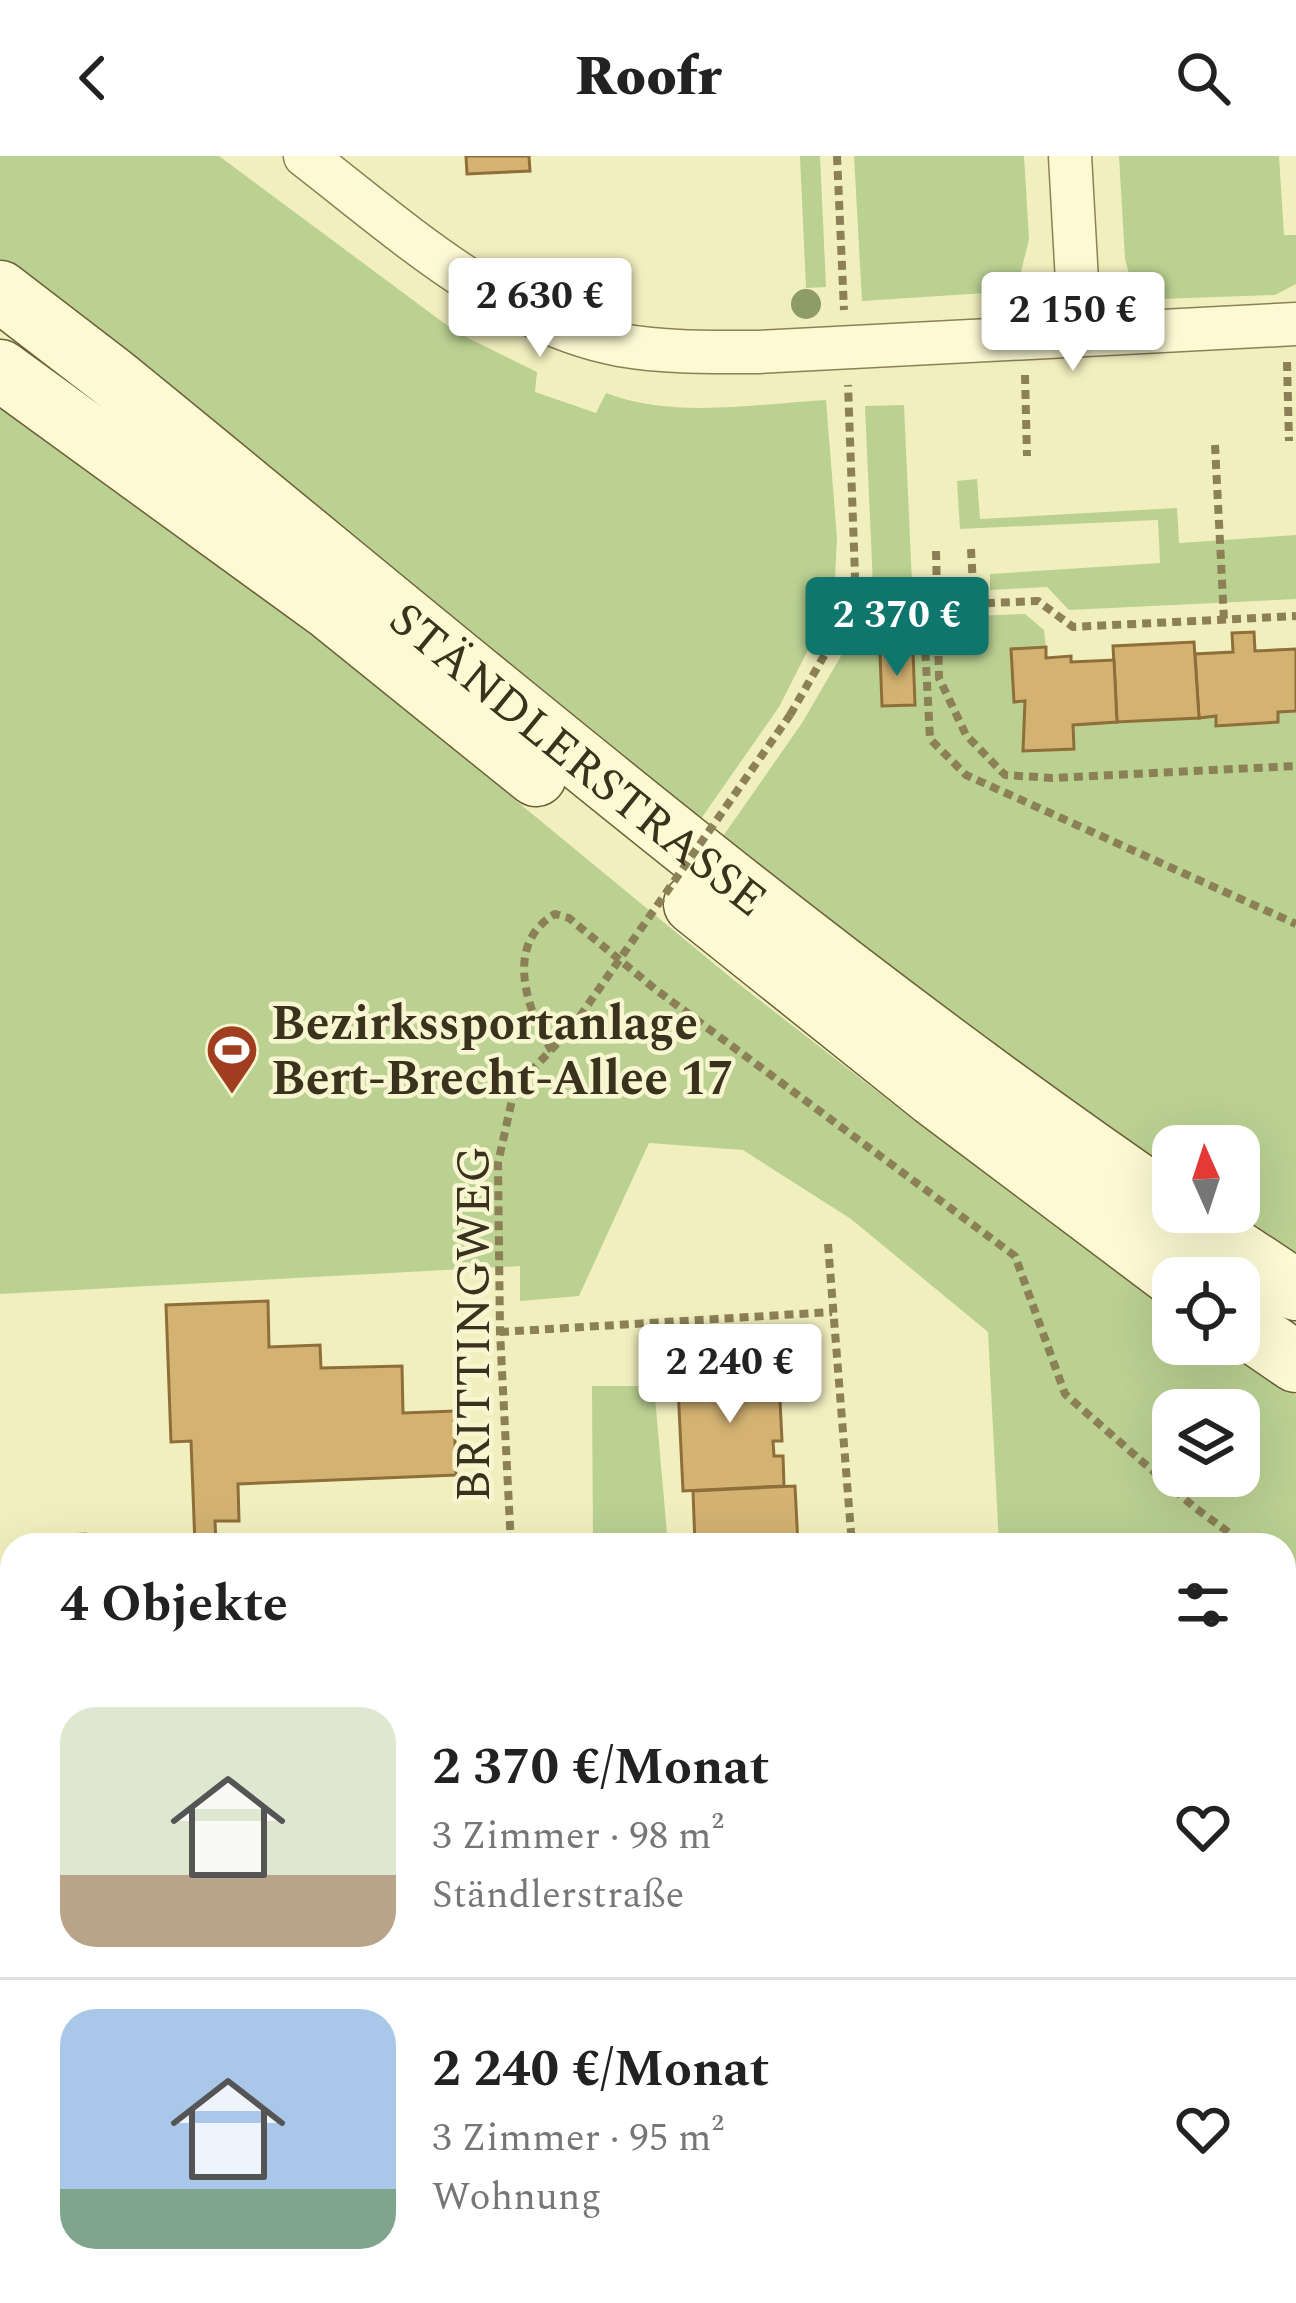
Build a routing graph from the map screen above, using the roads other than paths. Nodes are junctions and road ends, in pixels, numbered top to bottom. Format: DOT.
graph roads {
  1 [pos="305,156"];
  2 [pos="1070,156"];
  3 [pos="0,291"];
  4 [pos="1291,324"];
  5 [pos="1080,335"];
  6 [pos="0,370"];
  7 [pos="1152,1193"];
  8 [pos="1210,1233"];
  9 [pos="1152,1260"];
  10 [pos="1296,1290"];
  11 [pos="1260,1337"];
  12 [pos="1296,1362"];
  1 -- 5 [label="street"];
  2 -- 5 [label="street"];
  3 -- 7 [label="main road, STÄNDLERSTRASSE"];
  4 -- 5 [label="street"];
  6 -- 9 [label="main road, STÄNDLERSTRASSE"];
  8 -- 10 [label="main road, STÄNDLERSTRASSE"];
  11 -- 12 [label="main road"];
}
